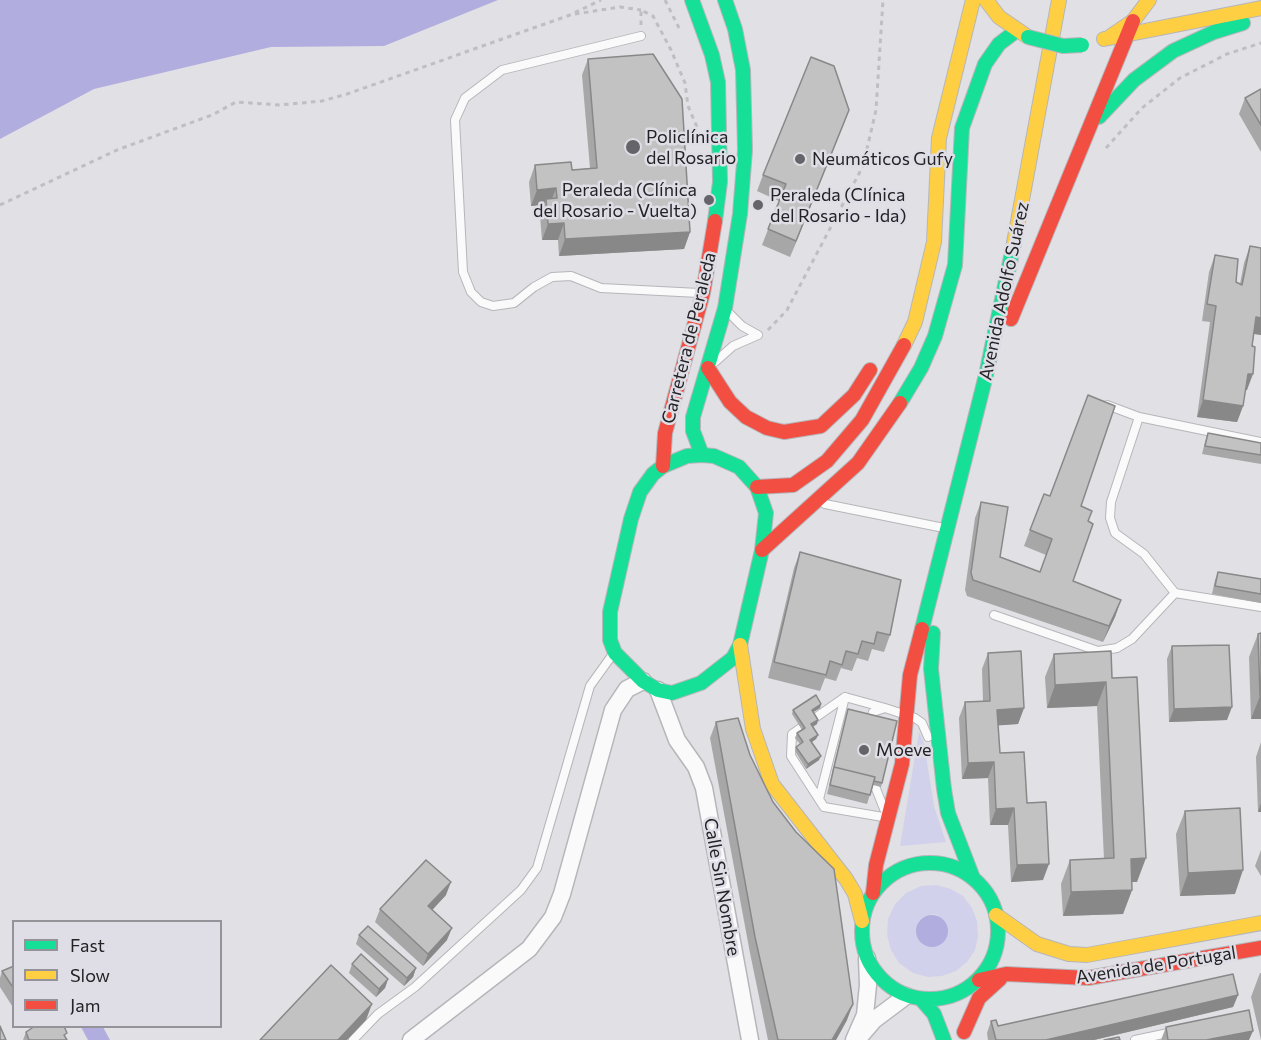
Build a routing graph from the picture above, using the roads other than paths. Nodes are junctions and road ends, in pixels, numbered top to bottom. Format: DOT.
graph roads {
  1 [pos="725,0"];
  2 [pos="973,0"];
  3 [pos="986,0"];
  4 [pos="1059,0"];
  5 [pos="1149,0"];
  6 [pos="694,4"];
  7 [pos="1261,8"];
  8 [pos="1261,18"];
  9 [pos="1130,28"];
  10 [pos="1022,34"];
  11 [pos="641,36"];
  12 [pos="1090,126"];
  13 [pos="936,211"];
  14 [pos="909,289"];
  15 [pos="703,293"];
  16 [pos="725,308"];
  17 [pos="874,362"];
  18 [pos="708,368"];
  19 [pos="986,375"];
  20 [pos="1107,405"];
  21 [pos="1139,417"];
  22 [pos="1261,442"];
  23 [pos="702,455"];
  24 [pos="663,465"];
  25 [pos="757,487"];
  26 [pos="816,502"];
  27 [pos="948,529"];
  28 [pos="762,550"];
  29 [pos="936,580"];
  30 [pos="1175,593"];
  31 [pos="1261,607"];
  32 [pos="994,615"];
  33 [pos="740,645"];
  34 [pos="615,653"];
  35 [pos="643,681"];
  36 [pos="722,681"];
  37 [pos="658,690"];
  38 [pos="845,697"];
  39 [pos="885,708"];
  40 [pos="750,711"];
  41 [pos="906,713"];
  42 [pos="869,740"];
  43 [pos="869,770"];
  44 [pos="944,789"];
  45 [pos="819,799"];
  46 [pos="890,818"];
  47 [pos="816,840"];
  48 [pos="845,857"];
  49 [pos="871,864"];
  50 [pos="898,870"];
  51 [pos="973,878"];
  52 [pos="873,893"];
  53 [pos="996,915"];
  54 [pos="862,921"];
  55 [pos="1261,923"];
  56 [pos="1258,950"];
  57 [pos="867,958"];
  58 [pos="1006,974"];
  59 [pos="975,983"];
  60 [pos="914,998"];
  61 [pos="1188,1029"];
  62 [pos="965,1036"];
  63 [pos="353,1040"];
  64 [pos="411,1040"];
  65 [pos="750,1040"];
  66 [pos="856,1040"];
  67 [pos="945,1040"];
  68 [pos="1135,1040"];
  1 -- 16 [label="main road, Carretera de Peraleda"];
  2 -- 13 [label="main road"];
  3 -- 10 [label="main road"];
  4 -- 19 [label="main road, Avenida Adolfo Suárez"];
  5 -- 9 [label="main road"];
  6 -- 15 [label="main road, Carretera de Peraleda"];
  7 -- 9 [label="main road"];
  8 -- 12 [label="main road"];
  9 -- 10 [label="main road, bridge"];
  9 -- 12 [label="main road"];
  10 -- 26 [label="main road"];
  11 -- 15 [label="lane"];
  12 -- 19 [label="main road"];
  13 -- 14 [label="main road"];
  13 -- 25 [label="main road"];
  15 -- 24 [label="main road, Carretera de Peraleda"];
  16 -- 18 [label="main road, Carretera de Peraleda"];
  16 -- 18 [label="lane"];
  17 -- 18 [label="main road"];
  18 -- 23 [label="main road, Carretera de Peraleda"];
  19 -- 27 [label="main road, Avenida Adolfo Suárez"];
  20 -- 21 [label="lane"];
  21 -- 22 [label="lane"];
  21 -- 30 [label="lane"];
  23 -- 24 [label="main road"];
  23 -- 25 [label="main road"];
  24 -- 34 [label="main road"];
  25 -- 28 [label="main road"];
  26 -- 27 [label="lane"];
  26 -- 28 [label="main road"];
  27 -- 29 [label="main road, Avenida Adolfo Suárez"];
  28 -- 33 [label="main road"];
  29 -- 41 [label="main road, Avenida Adolfo Suárez"];
  29 -- 44 [label="main road, Avenida Adolfo Suárez"];
  30 -- 31 [label="lane"];
  30 -- 32 [label="lane"];
  33 -- 36 [label="main road"];
  33 -- 40 [label="main road"];
  34 -- 35 [label="main road"];
  34 -- 63 [label="lane"];
  35 -- 37 [label="main road"];
  35 -- 64 [label="street"];
  36 -- 37 [label="main road"];
  36 -- 40 [label="main road"];
  37 -- 65 [label="street, Calle Sin Nombre"];
  38 -- 39 [label="lane"];
  38 -- 45 [label="lane"];
  38 -- 45 [label="lane"];
  39 -- 41 [label="lane"];
  39 -- 42 [label="lane"];
  40 -- 47 [label="main road"];
  41 -- 44 [label="lane"];
  41 -- 46 [label="main road, Avenida Adolfo Suárez"];
  43 -- 46 [label="lane"];
  44 -- 51 [label="main road, Avenida Adolfo Suárez"];
  45 -- 46 [label="lane"];
  46 -- 49 [label="main road, Avenida Adolfo Suárez"];
  47 -- 48 [label="main road"];
  47 -- 54 [label="main road"];
  49 -- 50 [label="main road"];
  49 -- 52 [label="main road, Avenida Adolfo Suárez"];
  50 -- 51 [label="main road"];
  50 -- 52 [label="main road"];
  51 -- 53 [label="main road"];
  52 -- 54 [label="main road"];
  53 -- 55 [label="main road, Avenida de Portugal"];
  53 -- 59 [label="main road"];
  54 -- 57 [label="main road"];
  56 -- 58 [label="main road, Avenida de Portugal"];
  57 -- 60 [label="main road"];
  57 -- 66 [label="street"];
  58 -- 59 [label="main road, Avenida de Portugal"];
  58 -- 62 [label="main road"];
  59 -- 60 [label="main road"];
  59 -- 62 [label="main road"];
  60 -- 66 [label="street"];
  60 -- 67 [label="main road"];
  61 -- 68 [label="lane"];
}
